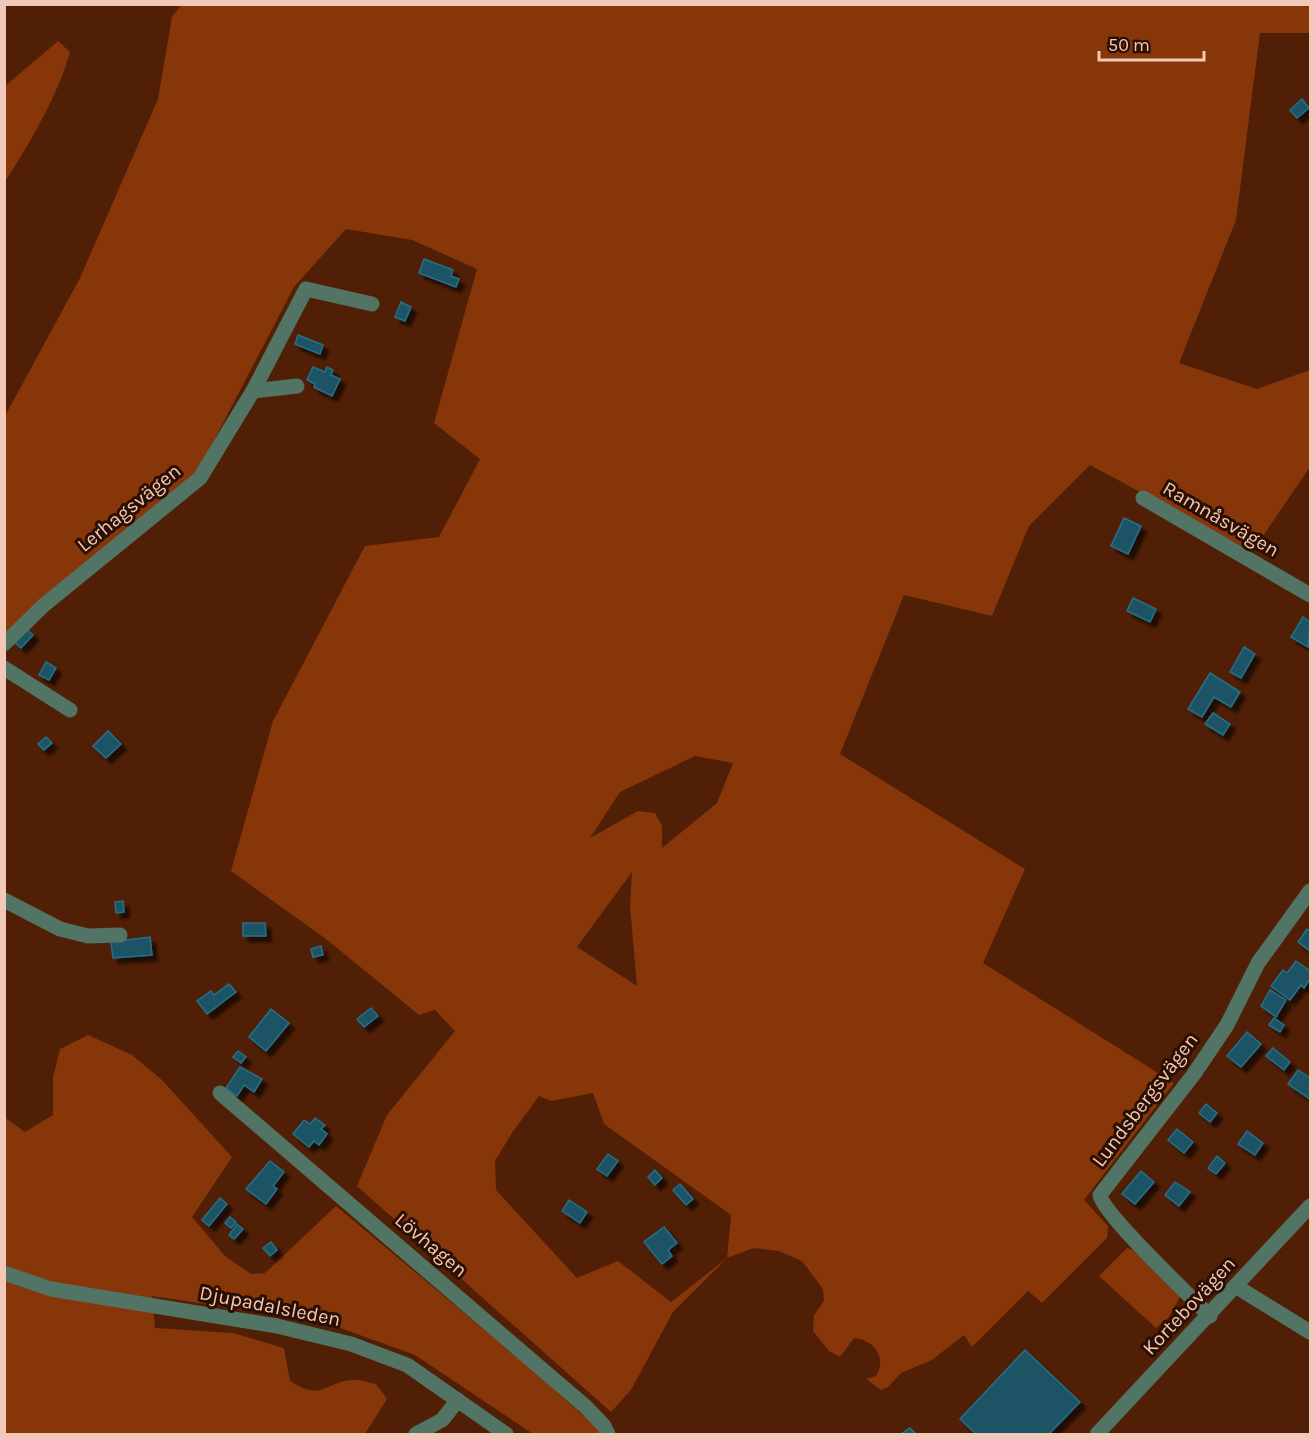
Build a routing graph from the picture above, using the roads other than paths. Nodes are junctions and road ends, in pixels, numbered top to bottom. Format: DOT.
graph roads {
  1 [pos="372,304"];
  2 [pos="297,386"];
  3 [pos="253,391"];
  4 [pos="1143,498"];
  5 [pos="1311,595"];
  6 [pos="4,644"];
  7 [pos="4,668"];
  8 [pos="70,710"];
  9 [pos="1311,891"];
  10 [pos="4,900"];
  11 [pos="120,935"];
  12 [pos="220,1093"];
  13 [pos="1311,1206"];
  14 [pos="4,1273"];
  15 [pos="1237,1287"];
  16 [pos="1210,1316"];
  17 [pos="1311,1332"];
  18 [pos="458,1401"];
  19 [pos="416,1434"];
  20 [pos="506,1434"];
  21 [pos="608,1434"];
  22 [pos="1097,1434"];
  1 -- 3 [label="street, Lerhagsvägen"];
  2 -- 3 [label="street"];
  3 -- 6 [label="street, Lerhagsvägen"];
  4 -- 5 [label="street, Ramnåsvägen"];
  7 -- 8 [label="street"];
  9 -- 16 [label="street, Lundsbergsvägen"];
  10 -- 11 [label="street"];
  12 -- 21 [label="street, Lövhagen"];
  13 -- 15 [label="street, Kortebovägen"];
  14 -- 18 [label="street, Djupadalsleden"];
  15 -- 16 [label="street, Kortebovägen"];
  15 -- 17 [label="street"];
  16 -- 22 [label="street, Kortebovägen"];
  18 -- 19 [label="street"];
  18 -- 20 [label="street, Djupadalsleden"];
}
